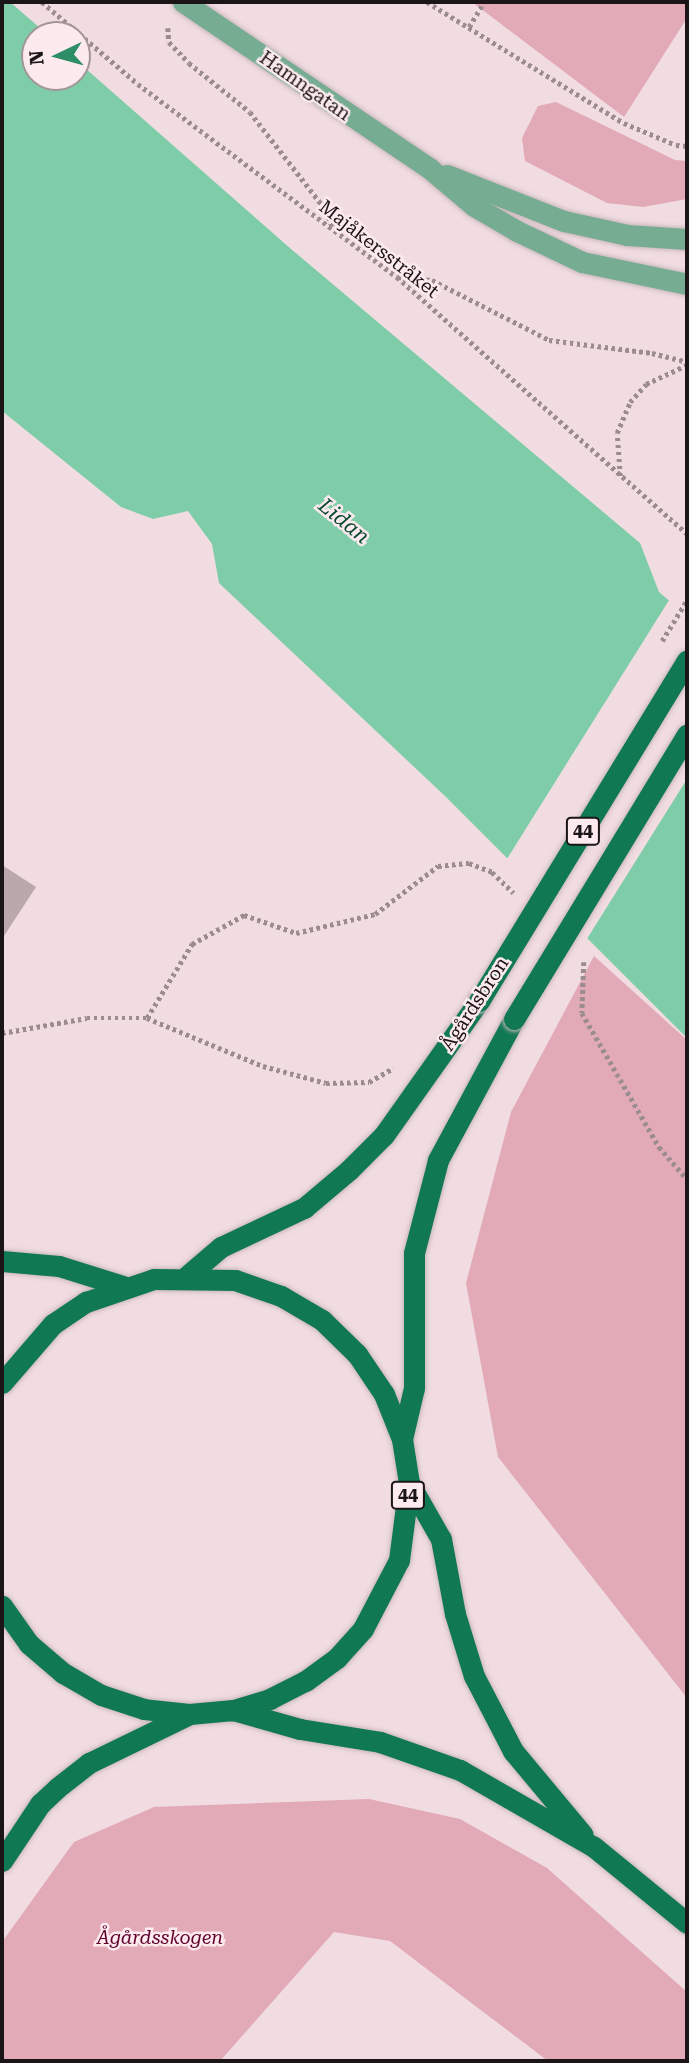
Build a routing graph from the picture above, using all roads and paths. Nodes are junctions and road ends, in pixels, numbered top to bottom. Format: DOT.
graph roads {
  1 [pos="42,2"];
  2 [pos="183,2"];
  3 [pos="428,2"];
  4 [pos="484,2"];
  5 [pos="168,20"];
  6 [pos="468,27"];
  7 [pos="687,146"];
  8 [pos="429,168"];
  9 [pos="333,230"];
  10 [pos="687,239"];
  11 [pos="397,277"];
  12 [pos="687,284"];
  13 [pos="687,364"];
  14 [pos="620,477"];
  15 [pos="687,534"];
  16 [pos="687,660"];
  17 [pos="687,733"];
  18 [pos="492,872"];
  19 [pos="584,960"];
  20 [pos="147,1018"];
  21 [pos="2,1033"];
  22 [pos="369,1082"];
  23 [pos="687,1179"];
  24 [pos="2,1261"];
  25 [pos="187,1276"];
  26 [pos="123,1286"];
  27 [pos="2,1383"];
  28 [pos="402,1439"];
  29 [pos="408,1483"];
  30 [pos="2,1606"];
  31 [pos="233,1710"];
  32 [pos="189,1714"];
  33 [pos="594,1847"];
  34 [pos="2,1861"];
  35 [pos="687,1923"];
  1 -- 9 [label="path, Majåkersstråket"];
  2 -- 8 [label="street, Hamngatan"];
  3 -- 6 [label="path"];
  4 -- 6 [label="path"];
  5 -- 9 [label="path"];
  6 -- 7 [label="path"];
  8 -- 10 [label="street"];
  8 -- 12 [label="street"];
  9 -- 11 [label="path, Majåkersstråket"];
  11 -- 13 [label="path"];
  11 -- 14 [label="path, Majåkersstråket"];
  13 -- 14 [label="path"];
  14 -- 15 [label="path, Majåkersstråket"];
  16 -- 25 [label="main road, Ågårdsbron / 44, bridge"];
  17 -- 28 [label="main road, Ågårdsbron / 44, bridge"];
  18 -- 20 [label="path"];
  19 -- 23 [label="path"];
  20 -- 21 [label="path"];
  20 -- 22 [label="path"];
  24 -- 26 [label="main road"];
  25 -- 26 [label="main road, 44"];
  25 -- 28 [label="main road, 44"];
  26 -- 27 [label="main road, 44"];
  28 -- 29 [label="main road, 44"];
  29 -- 31 [label="main road, 44"];
  29 -- 33 [label="main road, 44"];
  30 -- 32 [label="main road, 44"];
  31 -- 32 [label="main road, 44"];
  31 -- 33 [label="main road, 44"];
  32 -- 34 [label="main road"];
  33 -- 35 [label="main road, 44"];
}
